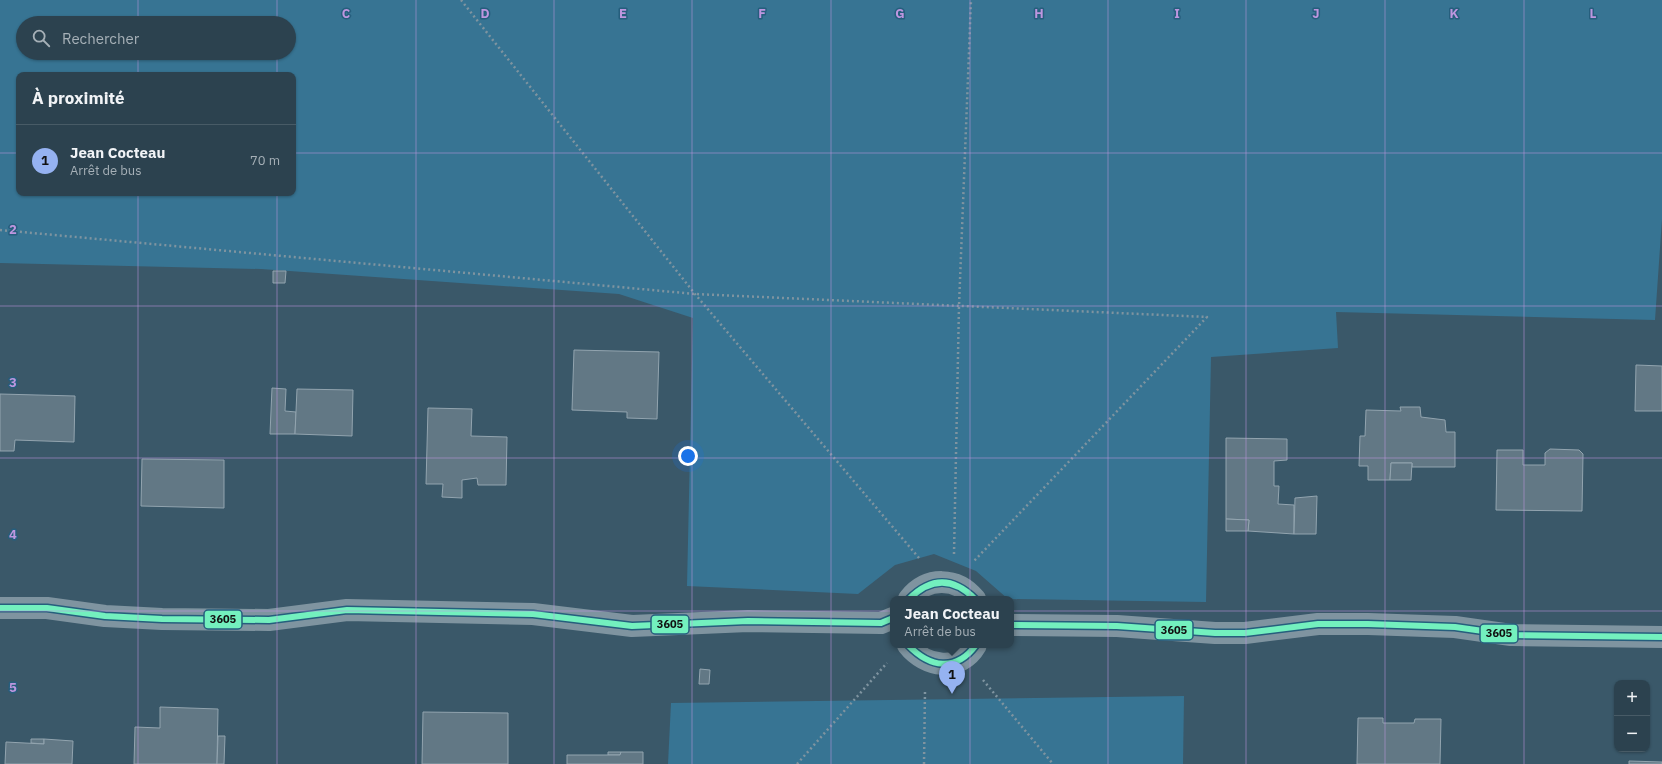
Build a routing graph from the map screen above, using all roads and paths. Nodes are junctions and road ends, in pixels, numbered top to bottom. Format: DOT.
graph roads {
  1 [pos="461,0"];
  2 [pos="971,0"];
  3 [pos="0,230"];
  4 [pos="695,294"];
  5 [pos="959,306"];
  6 [pos="946,582"];
  7 [pos="912,596"];
  8 [pos="972,596"];
  9 [pos="0,608"];
  10 [pos="890,619"];
  11 [pos="1014,625"];
  12 [pos="1662,637"];
  13 [pos="910,648"];
  14 [pos="970,651"];
  15 [pos="926,660"];
  16 [pos="888,662"];
  17 [pos="797,764"];
  18 [pos="924,764"];
  19 [pos="1052,764"];
  1 -- 4 [label="path"];
  2 -- 5 [label="path"];
  3 -- 4 [label="path"];
  4 -- 5 [label="path"];
  4 -- 6 [label="path"];
  5 -- 6 [label="path"];
  5 -- 6 [label="path"];
  6 -- 7 [label="street"];
  6 -- 8 [label="street"];
  9 -- 10 [label="street"];
  11 -- 12 [label="street"];
  13 -- 15 [label="street"];
  14 -- 15 [label="street"];
  14 -- 19 [label="path"];
  15 -- 18 [label="path"];
  16 -- 17 [label="path"];
}
